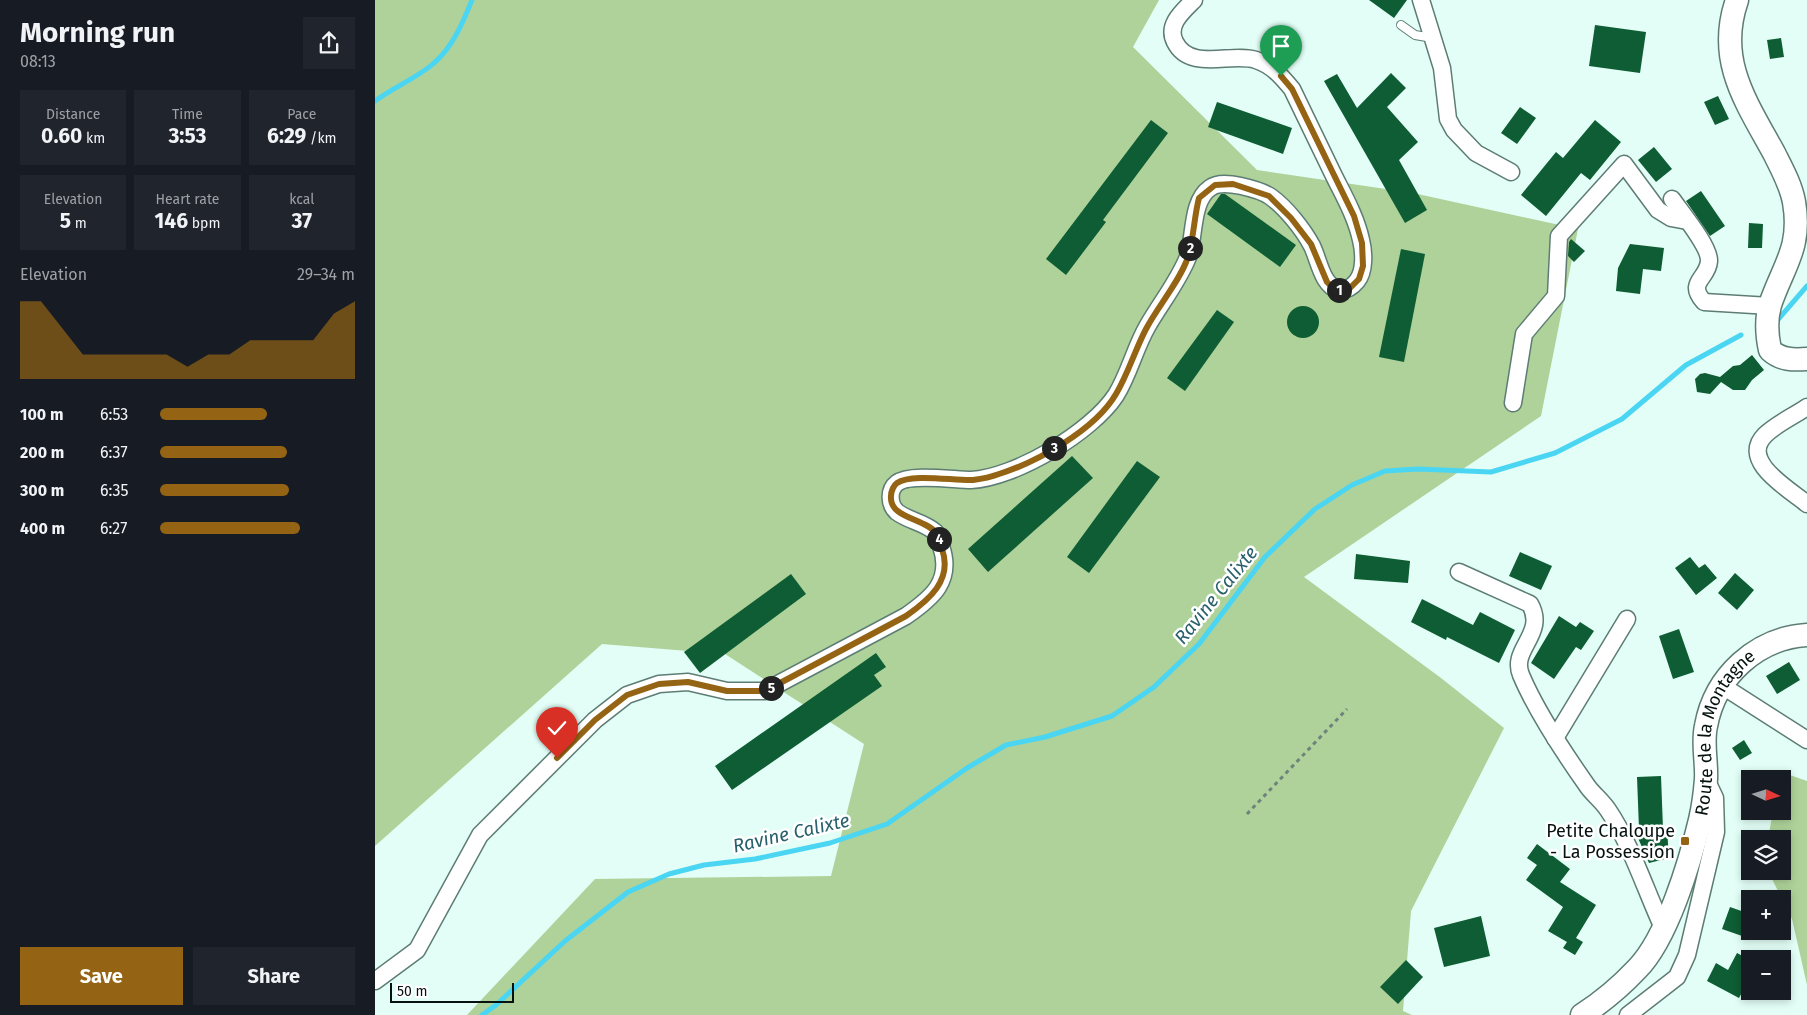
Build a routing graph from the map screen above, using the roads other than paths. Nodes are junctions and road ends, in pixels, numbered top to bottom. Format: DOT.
graph roads {
  1 [pos="1194,0"];
  2 [pos="1421,0"];
  3 [pos="1737,0"];
  4 [pos="1401,25"];
  5 [pos="1434,38"];
  6 [pos="1511,172"];
  7 [pos="1672,199"];
  8 [pos="1687,221"];
  9 [pos="1770,306"];
  10 [pos="1803,358"];
  11 [pos="1513,404"];
  12 [pos="1807,406"];
  13 [pos="1807,504"];
  14 [pos="1459,572"];
  15 [pos="1627,619"];
  16 [pos="1807,635"];
  17 [pos="1721,685"];
  18 [pos="1555,738"];
  19 [pos="1807,740"];
  20 [pos="1706,779"];
  21 [pos="1663,928"];
  22 [pos="375,981"];
  23 [pos="1582,1015"];
  24 [pos="1628,1015"];
  1 -- 22 [label="street"];
  2 -- 5 [label="street"];
  3 -- 9 [label="main road"];
  4 -- 5 [label="lane"];
  5 -- 6 [label="street"];
  7 -- 8 [label="street"];
  8 -- 9 [label="street"];
  8 -- 11 [label="street"];
  9 -- 10 [label="main road"];
  12 -- 13 [label="street"];
  14 -- 18 [label="street"];
  15 -- 18 [label="street"];
  16 -- 17 [label="main road, Route de la Montagne"];
  17 -- 19 [label="street"];
  17 -- 20 [label="main road, Route de la Montagne"];
  18 -- 21 [label="street"];
  20 -- 21 [label="main road, Route de la Montagne"];
  20 -- 24 [label="street"];
  21 -- 23 [label="main road, Route de la Montagne"];
}
